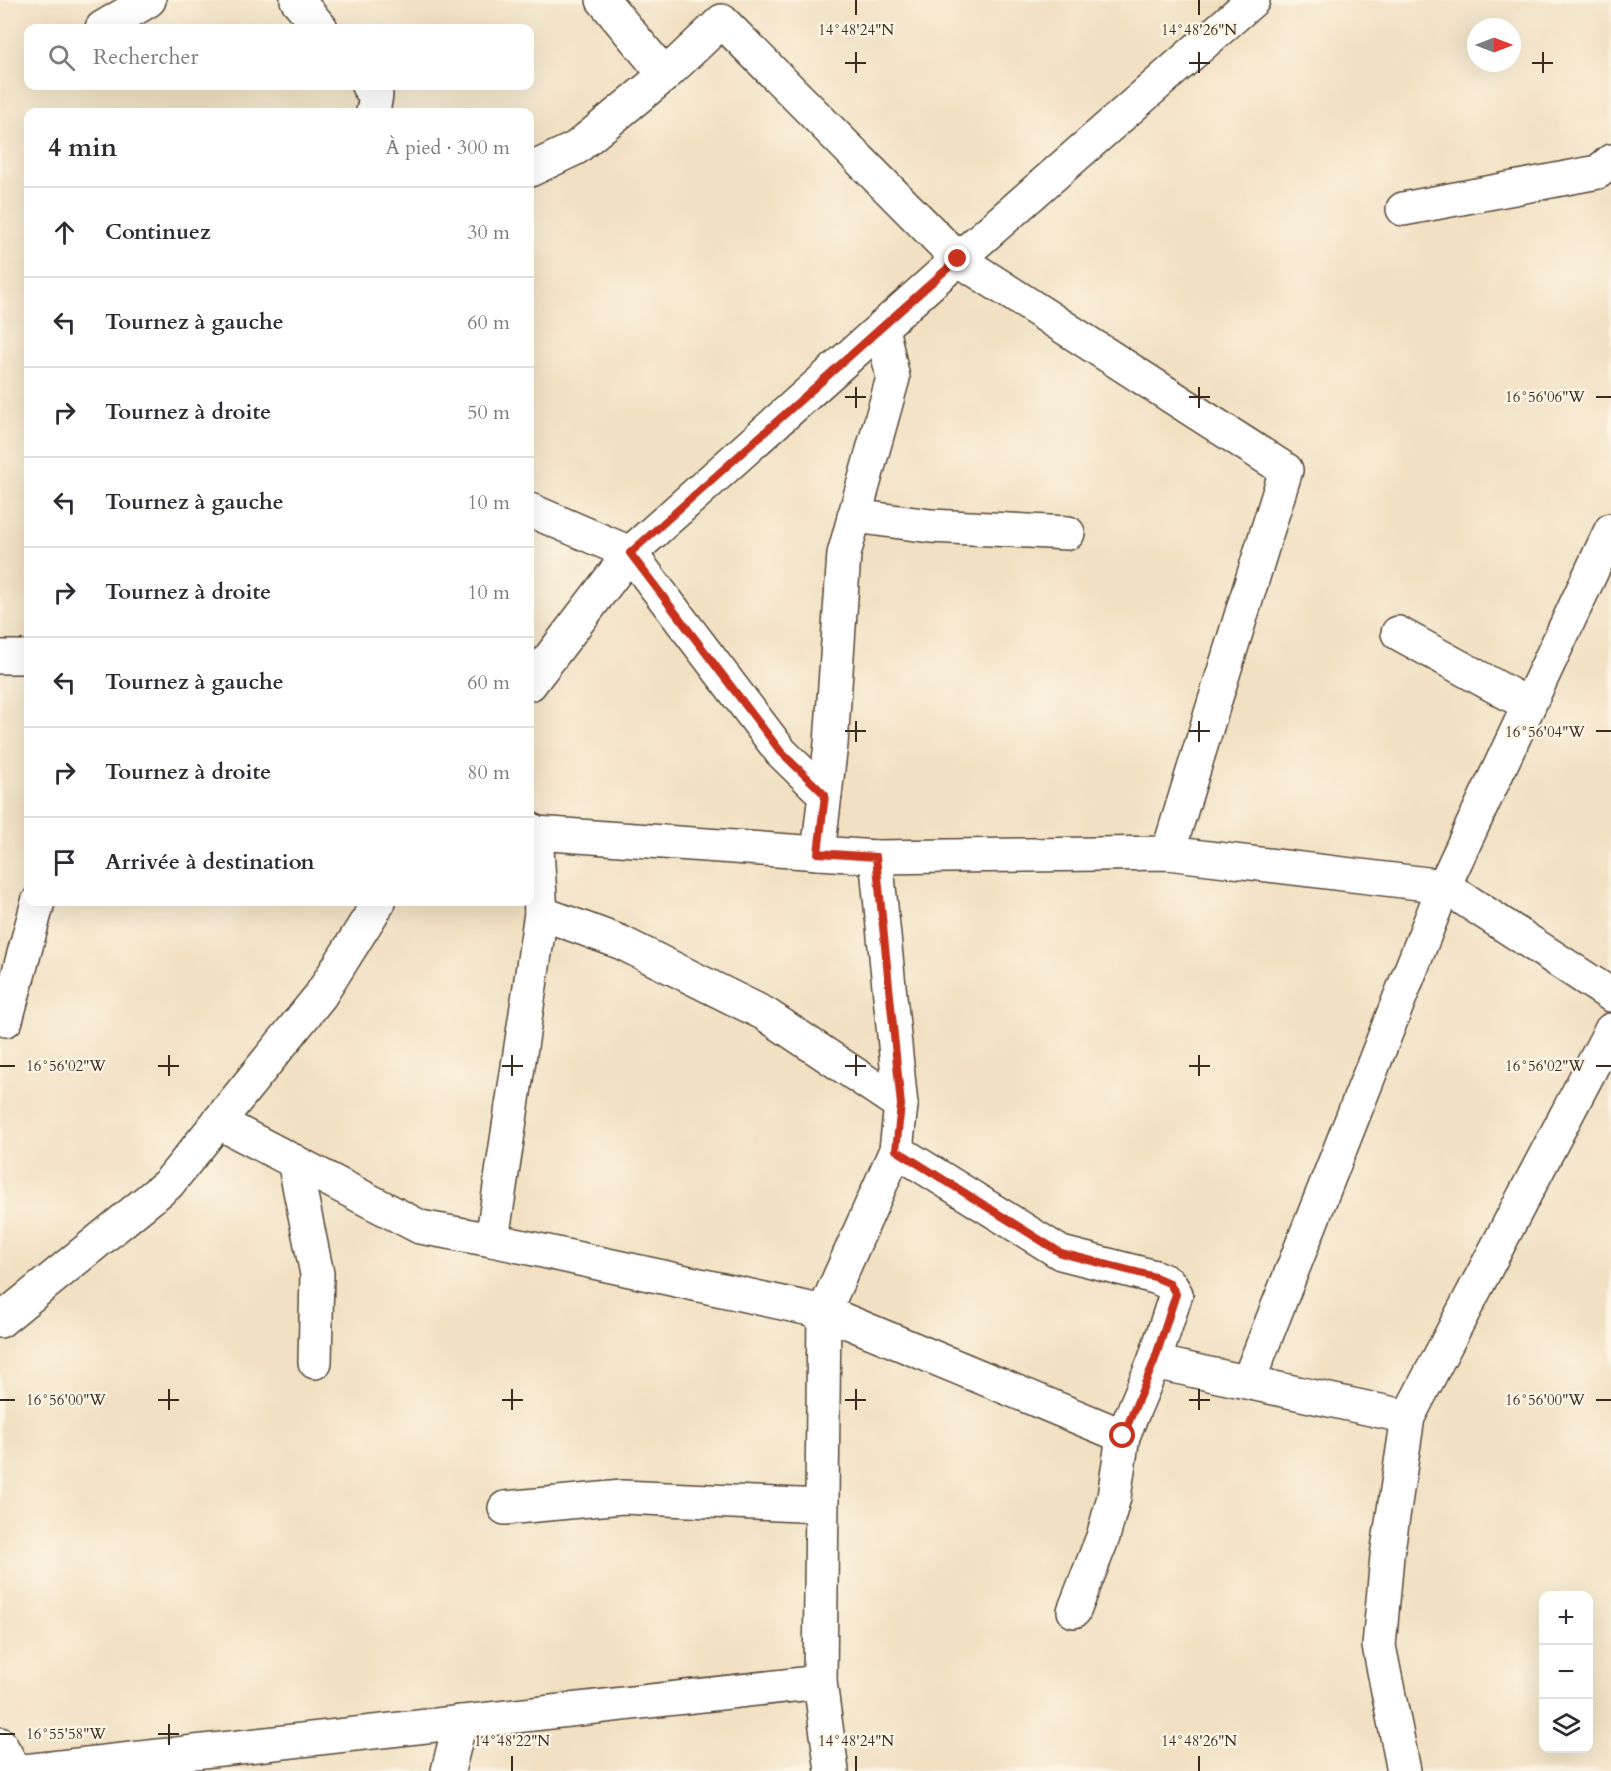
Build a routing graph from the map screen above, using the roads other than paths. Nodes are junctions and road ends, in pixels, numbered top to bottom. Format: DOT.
graph roads {
  1 [pos="149,0"];
  2 [pos="297,0"];
  3 [pos="603,0"];
  4 [pos="1253,0"];
  5 [pos="109,24"];
  6 [pos="318,24"];
  7 [pos="665,75"];
  8 [pos="372,90"];
  9 [pos="373,108"];
  10 [pos="1611,161"];
  11 [pos="534,168"];
  12 [pos="1403,209"];
  13 [pos="958,259"];
  14 [pos="882,327"];
  15 [pos="534,512"];
  16 [pos="854,516"];
  17 [pos="1611,530"];
  18 [pos="1068,533"];
  19 [pos="630,553"];
  20 [pos="1398,633"];
  21 [pos="0,657"];
  22 [pos="24,657"];
  23 [pos="534,679"];
  24 [pos="1529,705"];
  25 [pos="825,795"];
  26 [pos="534,831"];
  27 [pos="534,841"];
  28 [pos="818,853"];
  29 [pos="1168,853"];
  30 [pos="876,857"];
  31 [pos="1444,886"];
  32 [pos="37,906"];
  33 [pos="376,906"];
  34 [pos="541,913"];
  35 [pos="1611,995"];
  36 [pos="6,1020"];
  37 [pos="1611,1030"];
  38 [pos="901,1105"];
  39 [pos="218,1122"];
  40 [pos="896,1150"];
  41 [pos="294,1161"];
  42 [pos="492,1240"];
  43 [pos="824,1312"];
  44 [pos="0,1321"];
  45 [pos="315,1362"];
  46 [pos="1154,1362"];
  47 [pos="1248,1382"];
  48 [pos="1408,1417"];
  49 [pos="1123,1436"];
  50 [pos="821,1506"];
  51 [pos="505,1508"];
  52 [pos="1074,1611"];
  53 [pos="820,1682"];
  54 [pos="460,1722"];
  55 [pos="0,1744"];
  56 [pos="15,1771"];
  57 [pos="24,1771"];
  58 [pos="448,1771"];
  59 [pos="831,1771"];
  60 [pos="1404,1771"];
  1 -- 5 [label="street"];
  2 -- 6 [label="street"];
  3 -- 7 [label="street"];
  4 -- 13 [label="street"];
  7 -- 11 [label="street"];
  7 -- 13 [label="street"];
  8 -- 9 [label="street"];
  10 -- 12 [label="street"];
  13 -- 14 [label="street"];
  13 -- 29 [label="street"];
  14 -- 16 [label="street"];
  14 -- 19 [label="street"];
  15 -- 19 [label="street"];
  16 -- 18 [label="street"];
  16 -- 25 [label="street"];
  17 -- 24 [label="street"];
  19 -- 23 [label="street"];
  19 -- 25 [label="street"];
  20 -- 24 [label="street"];
  21 -- 22 [label="street"];
  24 -- 31 [label="street"];
  25 -- 28 [label="street"];
  26 -- 28 [label="street"];
  27 -- 34 [label="street"];
  28 -- 30 [label="street"];
  29 -- 30 [label="street"];
  29 -- 31 [label="street"];
  30 -- 38 [label="street"];
  31 -- 35 [label="street"];
  31 -- 47 [label="street"];
  32 -- 36 [label="street"];
  33 -- 39 [label="street"];
  34 -- 38 [label="street"];
  34 -- 42 [label="street"];
  37 -- 48 [label="street"];
  38 -- 40 [label="street"];
  39 -- 41 [label="street"];
  39 -- 44 [label="street"];
  40 -- 43 [label="street"];
  40 -- 46 [label="street"];
  41 -- 42 [label="street"];
  41 -- 45 [label="street"];
  42 -- 43 [label="street"];
  43 -- 49 [label="street"];
  43 -- 50 [label="street"];
  46 -- 47 [label="street"];
  46 -- 49 [label="street"];
  47 -- 48 [label="street"];
  48 -- 60 [label="street"];
  49 -- 52 [label="street"];
  50 -- 51 [label="street"];
  50 -- 53 [label="street"];
  53 -- 54 [label="street"];
  53 -- 59 [label="street"];
  54 -- 57 [label="street"];
  54 -- 58 [label="street"];
  55 -- 56 [label="street"];
}
